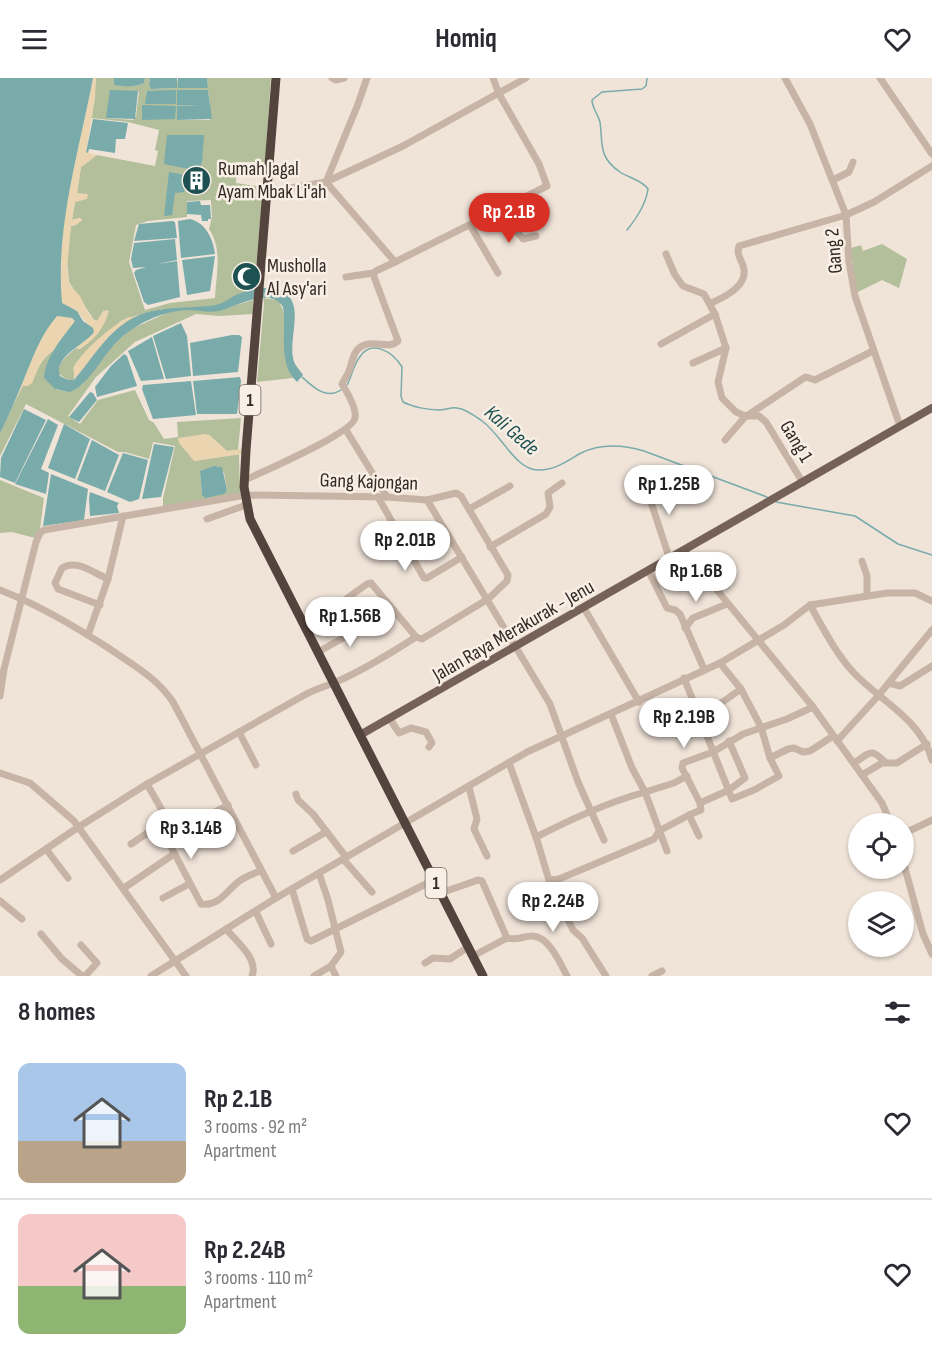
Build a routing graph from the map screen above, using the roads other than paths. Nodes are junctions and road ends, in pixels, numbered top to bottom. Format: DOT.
graph roads {
  1 [pos="276,78"];
  2 [pos="332,78"];
  3 [pos="344,78"];
  4 [pos="367,78"];
  5 [pos="493,78"];
  6 [pos="526,78"];
  7 [pos="785,78"];
  8 [pos="880,78"];
  9 [pos="499,94"];
  10 [pos="932,154"];
  11 [pos="853,162"];
  12 [pos="932,166"];
  13 [pos="833,180"];
  14 [pos="326,182"];
  15 [pos="267,192"];
  16 [pos="499,210"];
  17 [pos="846,215"];
  18 [pos="470,225"];
  19 [pos="536,236"];
  20 [pos="666,254"];
  21 [pos="395,262"];
  22 [pos="373,273"];
  23 [pos="498,273"];
  24 [pos="346,277"];
  25 [pos="711,303"];
  26 [pos="715,314"];
  27 [pos="661,344"];
  28 [pos="726,348"];
  29 [pos="873,351"];
  30 [pos="693,363"];
  31 [pos="932,408"];
  32 [pos="750,415"];
  33 [pos="900,426"];
  34 [pos="346,430"];
  35 [pos="725,440"];
  36 [pos="244,480"];
  37 [pos="646,480"];
  38 [pos="562,483"];
  39 [pos="803,483"];
  40 [pos="510,486"];
  41 [pos="690,491"];
  42 [pos="246,495"];
  43 [pos="378,497"];
  44 [pos="387,497"];
  45 [pos="650,499"];
  46 [pos="428,500"];
  47 [pos="246,505"];
  48 [pos="469,509"];
  49 [pos="123,516"];
  50 [pos="207,519"];
  51 [pos="490,547"];
  52 [pos="685,551"];
  53 [pos="462,557"];
  54 [pos="670,560"];
  55 [pos="862,561"];
  56 [pos="649,572"];
  57 [pos="108,579"];
  58 [pos="0,590"];
  59 [pos="867,596"];
  60 [pos="21,598"];
  61 [pos="488,599"];
  62 [pos="932,601"];
  63 [pos="727,604"];
  64 [pos="100,605"];
  65 [pos="810,605"];
  66 [pos="584,608"];
  67 [pos="365,618"];
  68 [pos="305,628"];
  69 [pos="685,628"];
  70 [pos="932,630"];
  71 [pos="88,636"];
  72 [pos="416,637"];
  73 [pos="758,639"];
  74 [pos="517,646"];
  75 [pos="318,652"];
  76 [pos="720,663"];
  77 [pos="932,666"];
  78 [pos="2,669"];
  79 [pos="704,669"];
  80 [pos="684,678"];
  81 [pos="334,683"];
  82 [pos="889,683"];
  83 [pos="741,689"];
  84 [pos="0,696"];
  85 [pos="878,696"];
  86 [pos="639,702"];
  87 [pos="813,707"];
  88 [pos="611,714"];
  89 [pos="700,718"];
  90 [pos="390,719"];
  91 [pos="761,727"];
  92 [pos="239,732"];
  93 [pos="360,735"];
  94 [pos="561,735"];
  95 [pos="835,738"];
  96 [pos="729,741"];
  97 [pos="927,744"];
  98 [pos="429,747"];
  99 [pos="714,752"];
  100 [pos="201,754"];
  101 [pos="770,758"];
  102 [pos="932,760"];
  103 [pos="885,762"];
  104 [pos="509,763"];
  105 [pos="854,764"];
  106 [pos="256,765"];
  107 [pos="0,773"];
  108 [pos="862,775"];
  109 [pos="687,776"];
  110 [pos="147,784"];
  111 [pos="469,787"];
  112 [pos="729,790"];
  113 [pos="645,792"];
  114 [pos="296,794"];
  115 [pos="700,803"];
  116 [pos="228,805"];
  117 [pos="590,811"];
  118 [pos="886,813"];
  119 [pos="689,815"];
  120 [pos="167,820"];
  121 [pos="932,820"];
  122 [pos="404,822"];
  123 [pos="77,828"];
  124 [pos="914,829"];
  125 [pos="659,831"];
  126 [pos="326,832"];
  127 [pos="175,833"];
  128 [pos="699,836"];
  129 [pos="536,837"];
  130 [pos="604,840"];
  131 [pos="130,844"];
  132 [pos="46,849"];
  133 [pos="293,851"];
  134 [pos="667,851"];
  135 [pos="174,854"];
  136 [pos="487,856"];
  137 [pos="344,858"];
  138 [pos="260,871"];
  139 [pos="319,873"];
  140 [pos="68,878"];
  141 [pos="908,879"];
  142 [pos="0,880"];
  143 [pos="434,880"];
  144 [pos="549,880"];
  145 [pos="189,884"];
  146 [pos="124,888"];
  147 [pos="292,889"];
  148 [pos="372,892"];
  149 [pos="441,893"];
  150 [pos="163,898"];
  151 [pos="276,898"];
  152 [pos="0,901"];
  153 [pos="256,912"];
  154 [pos="22,919"];
  155 [pos="226,929"];
  156 [pos="336,930"];
  157 [pos="41,934"];
  158 [pos="507,938"];
  159 [pos="271,944"];
  160 [pos="81,945"];
  161 [pos="468,947"];
  162 [pos="932,954"];
  163 [pos="472,957"];
  164 [pos="174,960"];
  165 [pos="425,963"];
  166 [pos="331,966"];
  167 [pos="662,971"];
  168 [pos="83,976"];
  169 [pos="151,976"];
  170 [pos="186,976"];
  171 [pos="252,976"];
  172 [pos="314,976"];
  173 [pos="336,976"];
  174 [pos="483,976"];
  175 [pos="567,976"];
  176 [pos="606,976"];
  177 [pos="652,976"];
  1 -- 15 [label="highway, 1"];
  2 -- 3 [label="street"];
  4 -- 14 [label="street"];
  5 -- 9 [label="street"];
  6 -- 9 [label="street"];
  7 -- 13 [label="street, Gang 2"];
  8 -- 10 [label="street"];
  9 -- 14 [label="street"];
  9 -- 16 [label="street"];
  11 -- 13 [label="street"];
  12 -- 17 [label="street"];
  13 -- 17 [label="street, Gang 2"];
  14 -- 15 [label="street"];
  14 -- 21 [label="street"];
  15 -- 36 [label="highway, 1"];
  16 -- 18 [label="street"];
  16 -- 19 [label="street"];
  17 -- 25 [label="street"];
  17 -- 29 [label="street, Gang 2"];
  18 -- 21 [label="street"];
  18 -- 23 [label="street"];
  20 -- 25 [label="street"];
  21 -- 22 [label="street"];
  22 -- 24 [label="street"];
  22 -- 34 [label="street"];
  25 -- 26 [label="street"];
  26 -- 27 [label="street"];
  26 -- 28 [label="street"];
  28 -- 30 [label="street"];
  28 -- 32 [label="street, Gang 1"];
  29 -- 32 [label="street"];
  29 -- 33 [label="street, Gang 2"];
  31 -- 33 [label="main road, Jalan Raya Merakurak - Jenu"];
  32 -- 35 [label="street"];
  32 -- 39 [label="street, Gang 1"];
  33 -- 39 [label="main road, Jalan Raya Merakurak - Jenu"];
  34 -- 36 [label="street"];
  34 -- 44 [label="street"];
  36 -- 42 [label="highway, 1"];
  37 -- 45 [label="street"];
  38 -- 51 [label="street"];
  39 -- 52 [label="main road, Jalan Raya Merakurak - Jenu"];
  40 -- 48 [label="street"];
  41 -- 45 [label="street"];
  42 -- 43 [label="street, Gang Kajongan"];
  42 -- 47 [label="highway, 1"];
  42 -- 49 [label="street, Gang Kajongan"];
  43 -- 44 [label="street, Gang Kajongan"];
  43 -- 53 [label="street"];
  44 -- 46 [label="street, Gang Kajongan"];
  45 -- 54 [label="street"];
  46 -- 48 [label="street"];
  46 -- 53 [label="street, Gang Kajongan"];
  47 -- 50 [label="street"];
  47 -- 68 [label="highway, 1"];
  48 -- 51 [label="street"];
  49 -- 57 [label="street"];
  49 -- 60 [label="street, Gang Kajongan"];
  51 -- 61 [label="street"];
  52 -- 54 [label="main road, Jalan Raya Merakurak - Jenu"];
  52 -- 63 [label="street"];
  53 -- 61 [label="street, Gang Kajongan"];
  54 -- 56 [label="main road, Jalan Raya Merakurak - Jenu"];
  55 -- 59 [label="street"];
  56 -- 66 [label="main road, Jalan Raya Merakurak - Jenu"];
  56 -- 69 [label="street"];
  57 -- 64 [label="street"];
  57 -- 64 [label="street"];
  58 -- 60 [label="street"];
  59 -- 62 [label="street"];
  59 -- 65 [label="street"];
  60 -- 71 [label="street"];
  60 -- 78 [label="street"];
  61 -- 72 [label="street"];
  61 -- 74 [label="street, Gang Kajongan"];
  63 -- 69 [label="street"];
  63 -- 73 [label="street"];
  64 -- 71 [label="street"];
  65 -- 73 [label="street"];
  65 -- 85 [label="street"];
  66 -- 74 [label="main road, Jalan Raya Merakurak - Jenu"];
  66 -- 86 [label="street"];
  67 -- 75 [label="street"];
  68 -- 72 [label="street"];
  68 -- 75 [label="highway, 1"];
  69 -- 79 [label="street"];
  70 -- 82 [label="street"];
  71 -- 100 [label="street"];
  72 -- 81 [label="street"];
  73 -- 76 [label="street"];
  73 -- 87 [label="street"];
  74 -- 90 [label="main road, Jalan Raya Merakurak - Jenu"];
  74 -- 94 [label="street, Gang Kajongan"];
  75 -- 81 [label="highway, 1"];
  76 -- 79 [label="street"];
  76 -- 83 [label="street"];
  77 -- 82 [label="street"];
  78 -- 84 [label="street"];
  79 -- 80 [label="street"];
  80 -- 86 [label="street"];
  80 -- 89 [label="street"];
  81 -- 92 [label="street"];
  81 -- 93 [label="highway, 1"];
  82 -- 85 [label="street"];
  83 -- 89 [label="street"];
  83 -- 91 [label="street"];
  85 -- 95 [label="street"];
  85 -- 97 [label="street"];
  86 -- 88 [label="street"];
  87 -- 91 [label="street"];
  87 -- 95 [label="street"];
  88 -- 94 [label="street"];
  88 -- 113 [label="street"];
  89 -- 99 [label="street"];
  90 -- 93 [label="main road, Jalan Raya Merakurak - Jenu"];
  90 -- 98 [label="street"];
  91 -- 96 [label="street"];
  91 -- 101 [label="street"];
  92 -- 100 [label="street"];
  92 -- 106 [label="street"];
  93 -- 122 [label="highway, 1"];
  94 -- 104 [label="street"];
  94 -- 117 [label="street, Gang Kajongan"];
  95 -- 101 [label="street"];
  95 -- 105 [label="street"];
  96 -- 99 [label="street"];
  96 -- 112 [label="street"];
  97 -- 102 [label="street"];
  97 -- 103 [label="street"];
  99 -- 109 [label="street"];
  99 -- 112 [label="street"];
  100 -- 110 [label="street"];
  100 -- 116 [label="street"];
  101 -- 112 [label="street"];
  103 -- 105 [label="street"];
  103 -- 108 [label="street"];
  104 -- 111 [label="street"];
  104 -- 129 [label="street"];
  105 -- 108 [label="street"];
  107 -- 123 [label="street"];
  108 -- 118 [label="street"];
  109 -- 113 [label="street"];
  109 -- 115 [label="street"];
  110 -- 120 [label="street"];
  110 -- 123 [label="street"];
  111 -- 122 [label="street"];
  111 -- 136 [label="street"];
  112 -- 115 [label="street"];
  113 -- 117 [label="street"];
  113 -- 125 [label="street"];
  114 -- 126 [label="street"];
  115 -- 119 [label="street"];
  116 -- 127 [label="street"];
  116 -- 138 [label="street"];
  117 -- 129 [label="street"];
  117 -- 130 [label="street, Gang Kajongan"];
  119 -- 125 [label="street"];
  119 -- 128 [label="street"];
  120 -- 127 [label="street"];
  120 -- 131 [label="street"];
  121 -- 124 [label="street"];
  122 -- 137 [label="street"];
  122 -- 143 [label="highway, 1"];
  123 -- 132 [label="street"];
  123 -- 146 [label="street"];
  125 -- 134 [label="street"];
  125 -- 144 [label="street"];
  126 -- 133 [label="street"];
  126 -- 137 [label="street"];
  127 -- 135 [label="street"];
  129 -- 144 [label="street"];
  132 -- 140 [label="street"];
  132 -- 142 [label="street"];
  135 -- 145 [label="street"];
  135 -- 146 [label="street"];
  137 -- 139 [label="street"];
  137 -- 148 [label="street"];
  138 -- 145 [label="street"];
  138 -- 151 [label="street"];
  139 -- 147 [label="street"];
  139 -- 156 [label="street"];
  141 -- 162 [label="street"];
  143 -- 149 [label="highway, 1"];
  143 -- 156 [label="street"];
  144 -- 176 [label="street"];
  145 -- 150 [label="street"];
  146 -- 164 [label="street"];
  147 -- 151 [label="street"];
  147 -- 156 [label="street"];
  149 -- 158 [label="street"];
  149 -- 161 [label="highway, 1"];
  151 -- 153 [label="street"];
  152 -- 154 [label="street"];
  153 -- 155 [label="street"];
  153 -- 159 [label="street"];
  155 -- 164 [label="street"];
  155 -- 171 [label="street"];
  156 -- 166 [label="street"];
  157 -- 168 [label="street"];
  158 -- 163 [label="street"];
  158 -- 175 [label="street"];
  160 -- 168 [label="street"];
  161 -- 163 [label="highway, 1"];
  161 -- 165 [label="street"];
  163 -- 174 [label="highway, 1"];
  164 -- 169 [label="street"];
  164 -- 170 [label="street"];
  166 -- 172 [label="street"];
  166 -- 173 [label="street"];
  167 -- 177 [label="street"];
}
